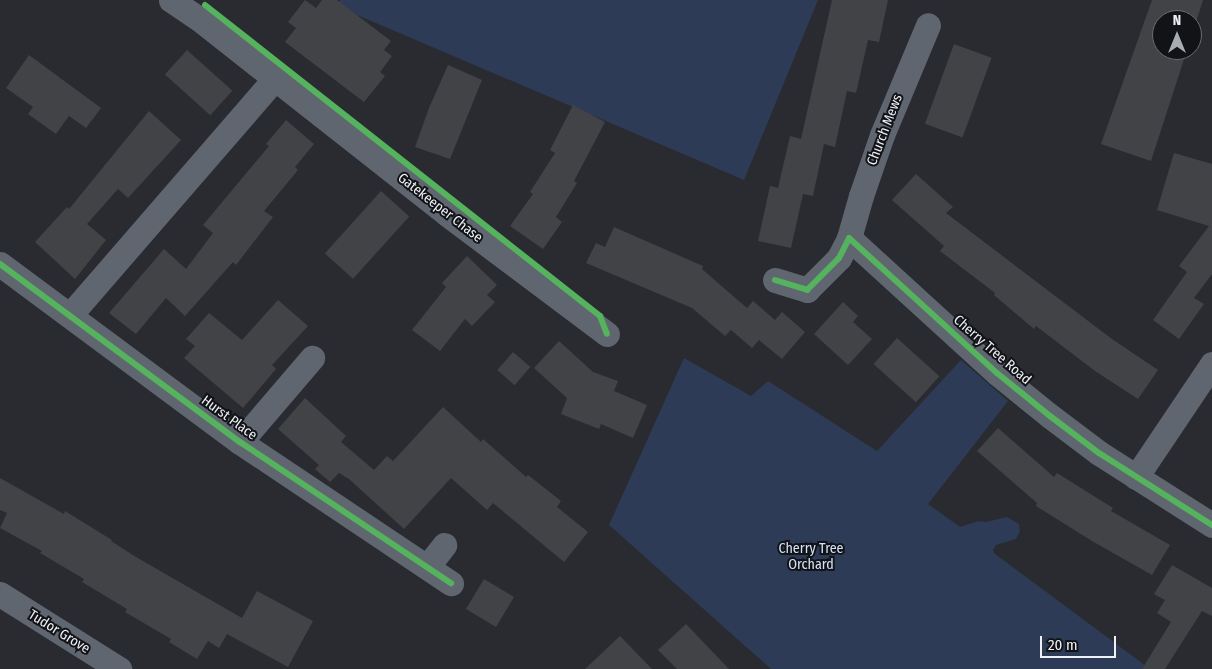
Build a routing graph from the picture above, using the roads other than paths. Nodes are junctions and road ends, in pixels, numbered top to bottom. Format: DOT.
graph roads {
  1 [pos="172,0"];
  2 [pos="928,25"];
  3 [pos="275,78"];
  4 [pos="849,238"];
  5 [pos="0,264"];
  6 [pos="775,280"];
  7 [pos="70,315"];
  8 [pos="607,334"];
  9 [pos="312,358"];
  10 [pos="1212,364"];
  11 [pos="240,442"];
  12 [pos="1136,477"];
  13 [pos="1212,525"];
  14 [pos="444,544"];
  15 [pos="427,567"];
  16 [pos="451,583"];
  17 [pos="0,594"];
  18 [pos="119,669"];
  1 -- 3 [label="street, Gatekeeper Chase"];
  2 -- 4 [label="street, Church Mews"];
  3 -- 7 [label="street"];
  3 -- 8 [label="street, Gatekeeper Chase"];
  4 -- 6 [label="street"];
  4 -- 12 [label="street, Cherry Tree Road"];
  5 -- 7 [label="street, Hurst Place"];
  7 -- 11 [label="street, Hurst Place"];
  9 -- 11 [label="street, Hurst Place"];
  10 -- 12 [label="street"];
  11 -- 15 [label="street, Hurst Place"];
  12 -- 13 [label="street, Cherry Tree Road"];
  14 -- 15 [label="street"];
  15 -- 16 [label="street, Hurst Place"];
  17 -- 18 [label="street, Tudor Grove"];
}
